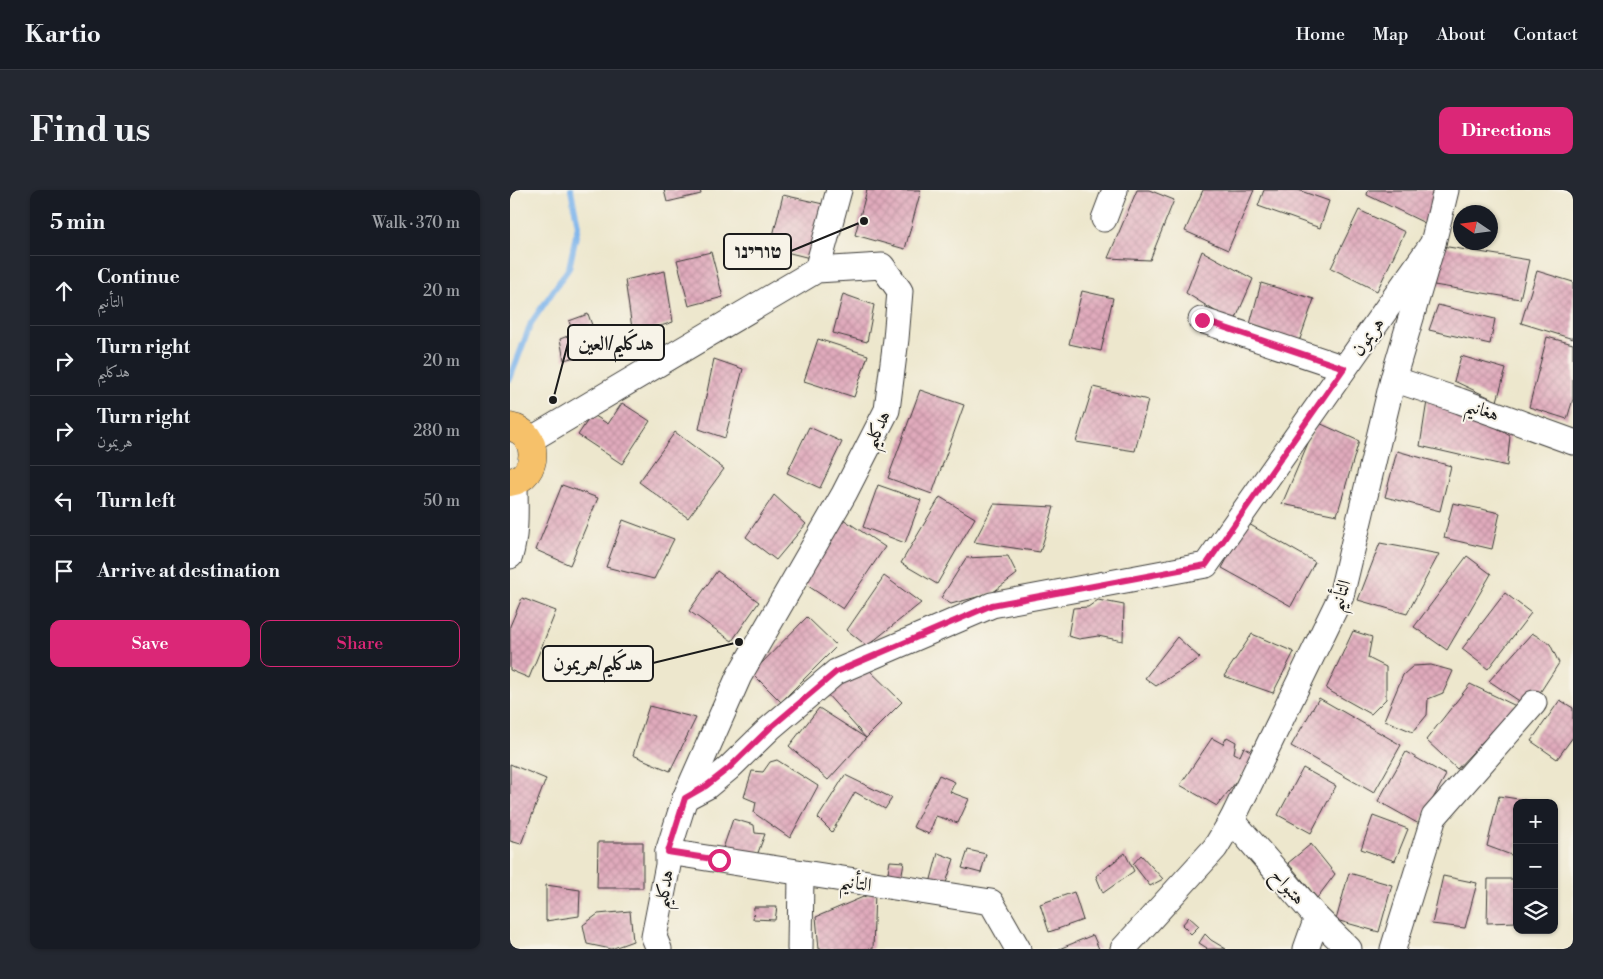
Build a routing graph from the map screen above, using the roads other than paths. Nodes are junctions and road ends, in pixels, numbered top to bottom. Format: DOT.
graph roads {
  1 [pos="839,190"];
  2 [pos="1115,190"];
  3 [pos="1446,190"];
  4 [pos="1104,219"];
  5 [pos="1432,243"];
  6 [pos="816,270"];
  7 [pos="1202,320"];
  8 [pos="1344,368"];
  9 [pos="1393,379"];
  10 [pos="520,433"];
  11 [pos="1573,442"];
  12 [pos="512,482"];
  13 [pos="510,556"];
  14 [pos="1534,703"];
  15 [pos="685,798"];
  16 [pos="1232,820"];
  17 [pos="668,852"];
  18 [pos="801,873"];
  19 [pos="1317,918"];
  20 [pos="659,949"];
  21 [pos="800,949"];
  22 [pos="1018,949"];
  23 [pos="1124,949"];
  24 [pos="1306,949"];
  25 [pos="1349,949"];
  26 [pos="1393,949"];
  1 -- 6 [label="street"];
  2 -- 4 [label="street"];
  3 -- 5 [label="street, التأنيم"];
  5 -- 8 [label="street, هريمون"];
  5 -- 9 [label="street, التأنيم"];
  6 -- 10 [label="street, هدكليم"];
  6 -- 15 [label="street, هدكليم"];
  7 -- 8 [label="street"];
  8 -- 15 [label="street, هريمون"];
  9 -- 11 [label="street, هغانيم"];
  9 -- 16 [label="street, التأنيم"];
  10 -- 12 [label="main road"];
  12 -- 13 [label="street"];
  14 -- 26 [label="street"];
  15 -- 17 [label="street, هدكليم"];
  16 -- 19 [label="street, هتبواح"];
  16 -- 23 [label="street, التأنيم"];
  17 -- 18 [label="street, التأنيم"];
  17 -- 20 [label="street, هدكليم"];
  18 -- 21 [label="street"];
  18 -- 22 [label="street, التأنيم"];
  19 -- 24 [label="street"];
  19 -- 25 [label="street, هتبواح"];
}
